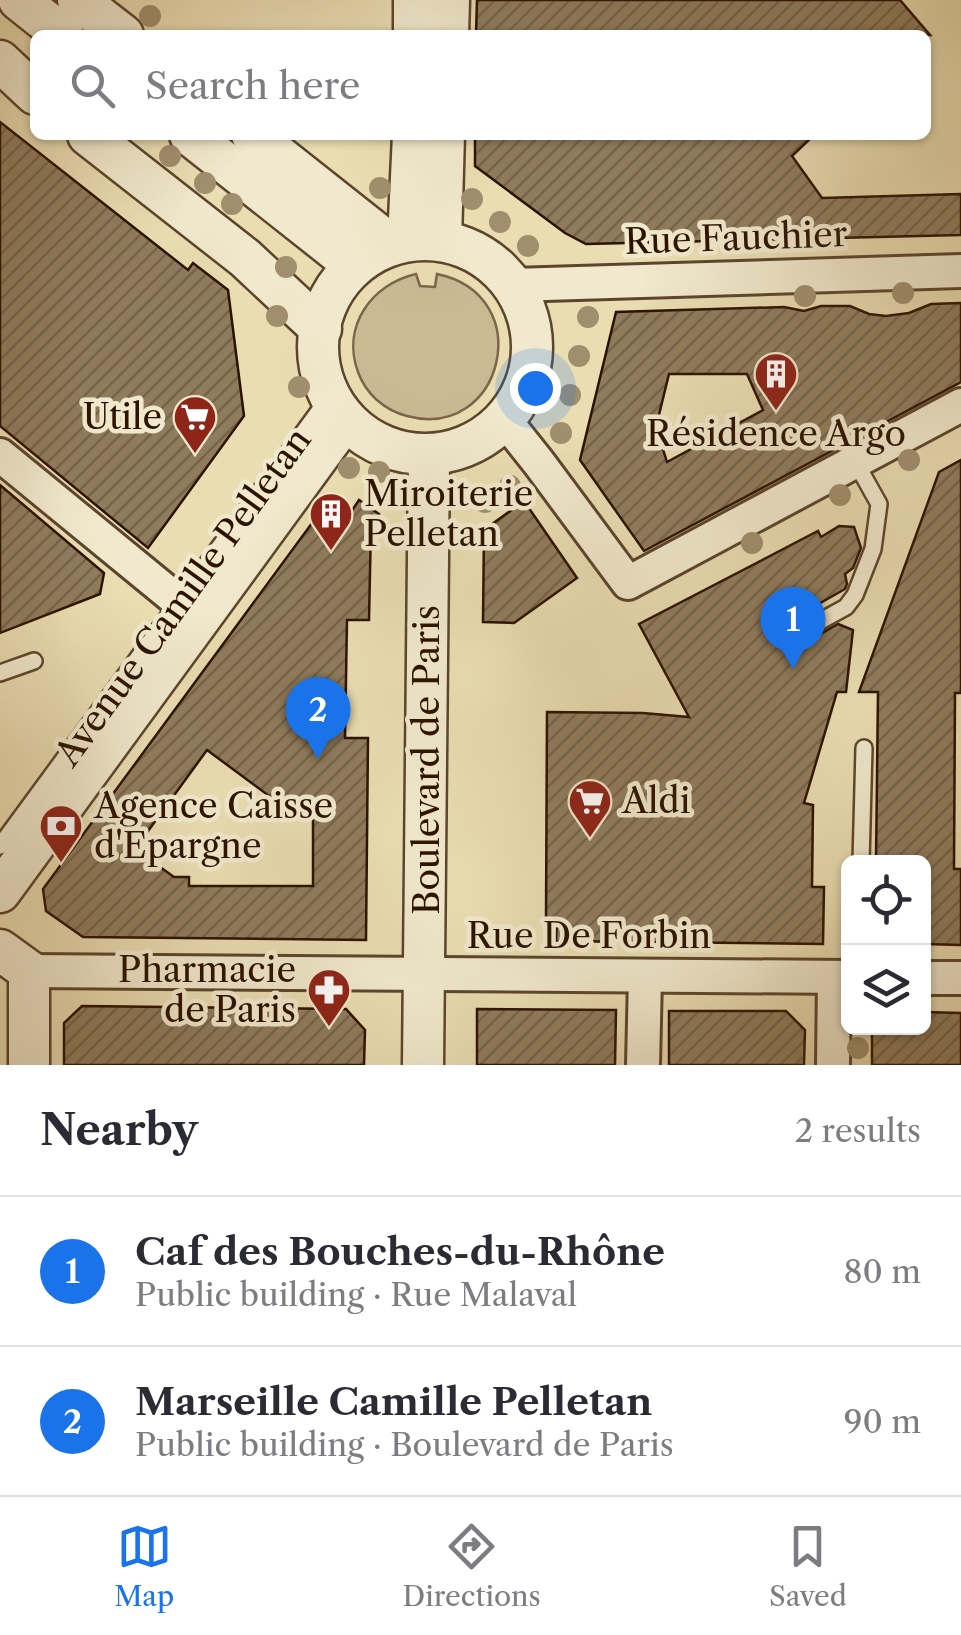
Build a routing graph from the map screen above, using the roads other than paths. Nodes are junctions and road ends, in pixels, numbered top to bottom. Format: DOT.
graph roads {
  1 [pos="19,0"];
  2 [pos="78,0"];
  3 [pos="414,0"];
  4 [pos="449,0"];
  5 [pos="57,30"];
  6 [pos="117,30"];
  7 [pos="414,30"];
  8 [pos="448,30"];
  9 [pos="0,61"];
  10 [pos="30,90"];
  11 [pos="94,140"];
  12 [pos="196,140"];
  13 [pos="260,140"];
  14 [pos="413,140"];
  15 [pos="443,140"];
  16 [pos="413,242"];
  17 [pos="353,264"];
  18 [pos="961,272"];
  19 [pos="513,285"];
  20 [pos="321,330"];
  21 [pos="961,404"];
  22 [pos="338,408"];
  23 [pos="504,419"];
  24 [pos="0,455"];
  25 [pos="429,455"];
  26 [pos="855,460"];
  27 [pos="189,610"];
  28 [pos="817,624"];
  29 [pos="34,661"];
  30 [pos="0,673"];
  31 [pos="864,748"];
  32 [pos="0,846"];
  33 [pos="861,855"];
  34 [pos="0,892"];
  35 [pos="14,961"];
  36 [pos="425,974"];
  37 [pos="644,977"];
  38 [pos="841,977"];
  39 [pos="931,978"];
  40 [pos="961,978"];
  41 [pos="29,1065"];
  42 [pos="424,1065"];
  43 [pos="644,1065"];
  44 [pos="833,1065"];
  1 -- 5 [label="street"];
  2 -- 6 [label="street"];
  3 -- 7 [label="street"];
  4 -- 8 [label="street"];
  9 -- 10 [label="street"];
  11 -- 20 [label="street"];
  12 -- 17 [label="street"];
  13 -- 16 [label="street"];
  14 -- 16 [label="street"];
  15 -- 16 [label="street"];
  16 -- 17 [label="street"];
  16 -- 19 [label="street"];
  17 -- 20 [label="street"];
  18 -- 19 [label="street, Rue Fauchier"];
  19 -- 23 [label="street"];
  20 -- 22 [label="street"];
  21 -- 26 [label="street"];
  22 -- 25 [label="street"];
  22 -- 27 [label="street, Avenue Camille Pelletan"];
  23 -- 25 [label="street"];
  23 -- 26 [label="street"];
  24 -- 27 [label="street"];
  25 -- 36 [label="street, Boulevard de Paris"];
  26 -- 28 [label="lane"];
  27 -- 32 [label="lane, Avenue Camille Pelletan"];
  27 -- 34 [label="street, Avenue Camille Pelletan"];
  29 -- 30 [label="lane"];
  31 -- 33 [label="lane"];
  35 -- 36 [label="street, Rue De Forbin"];
  35 -- 41 [label="street"];
  36 -- 37 [label="street, Rue De Forbin"];
  36 -- 42 [label="street, Boulevard de Paris"];
  37 -- 38 [label="street, Rue De Forbin"];
  37 -- 43 [label="street"];
  38 -- 44 [label="street"];
  39 -- 40 [label="street"];
}
